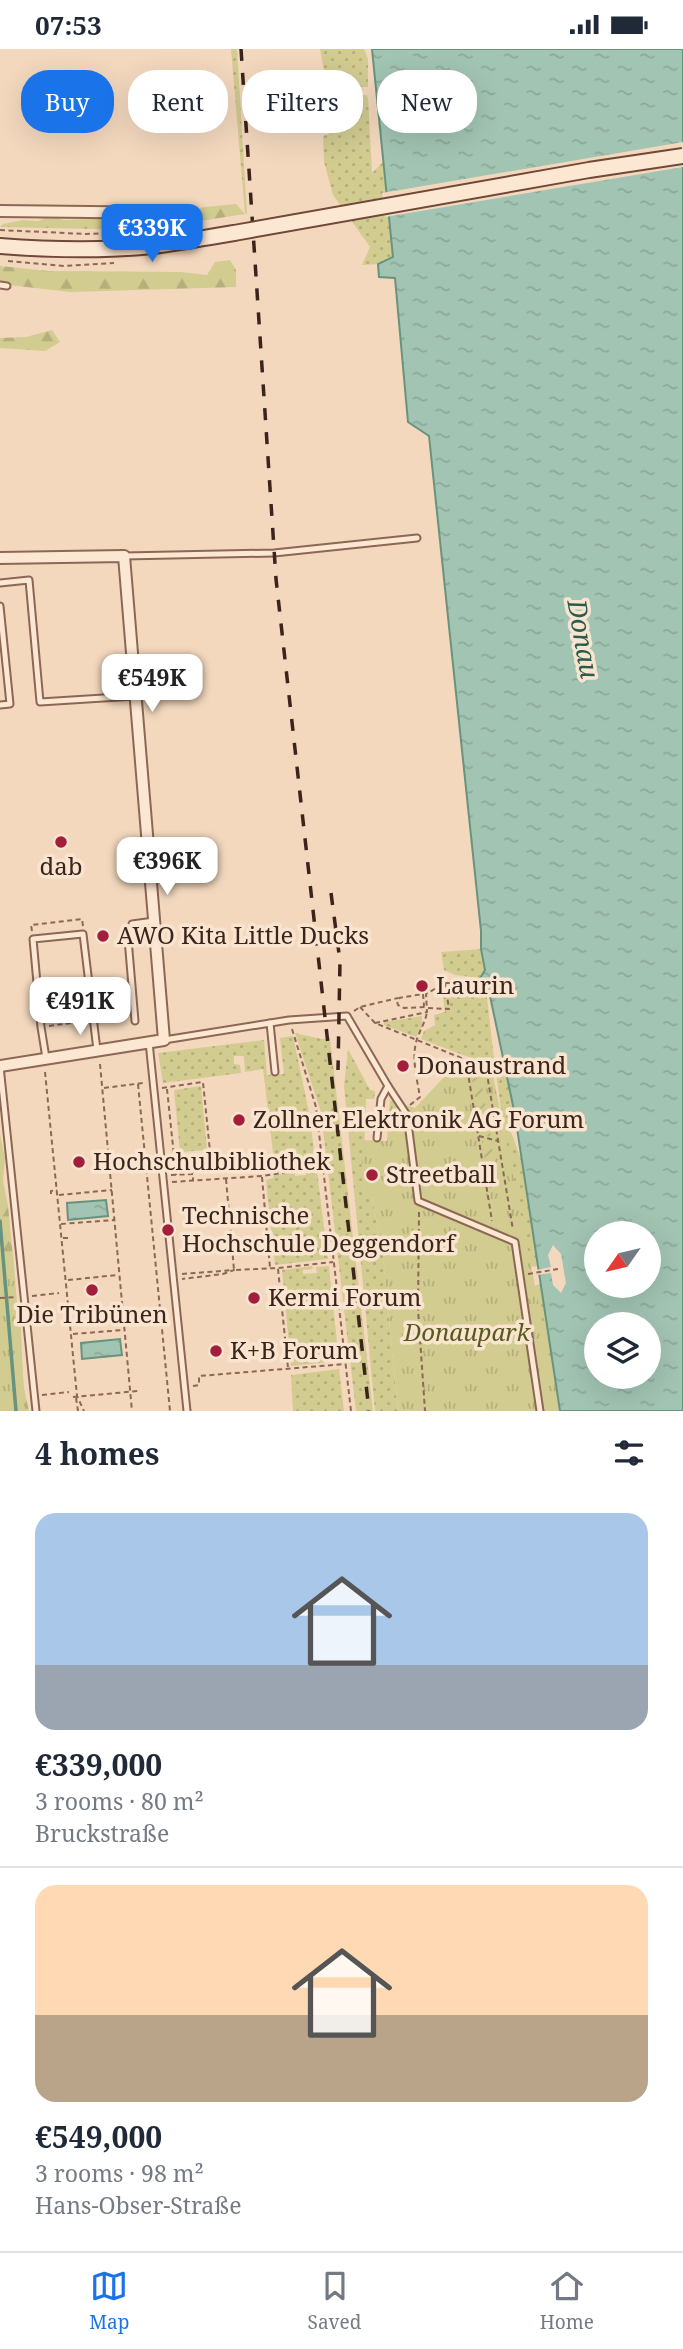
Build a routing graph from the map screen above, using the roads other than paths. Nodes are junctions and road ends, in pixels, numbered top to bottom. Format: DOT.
graph roads {
  1 [pos="683,156"];
  2 [pos="0,211"];
  3 [pos="178,213"];
  4 [pos="0,246"];
  5 [pos="417,538"];
  6 [pos="124,556"];
  7 [pos="0,558"];
  8 [pos="0,583"];
  9 [pos="0,606"];
  10 [pos="135,697"];
  11 [pos="0,705"];
  12 [pos="154,921"];
  13 [pos="135,1021"];
  14 [pos="270,1023"];
  15 [pos="164,1040"];
  16 [pos="149,1042"];
  17 [pos="98,1056"];
  18 [pos="46,1063"];
  19 [pos="0,1066"];
  20 [pos="275,1072"];
  21 [pos="388,1086"];
  22 [pos="377,1138"];
  23 [pos="36,1411"];
  24 [pos="187,1411"];
  25 [pos="540,1411"];
  1 -- 4 [label="main road, bridge"];
  2 -- 3 [label="street"];
  5 -- 6 [label="lane"];
  6 -- 7 [label="street"];
  6 -- 10 [label="street"];
  8 -- 10 [label="lane"];
  9 -- 11 [label="lane"];
  10 -- 12 [label="street"];
  12 -- 13 [label="lane"];
  12 -- 15 [label="street"];
  14 -- 15 [label="lane"];
  14 -- 20 [label="lane"];
  14 -- 21 [label="lane"];
  15 -- 16 [label="street"];
  16 -- 17 [label="street"];
  16 -- 24 [label="lane"];
  17 -- 18 [label="street"];
  17 -- 18 [label="lane"];
  18 -- 19 [label="street"];
  19 -- 23 [label="lane"];
  21 -- 22 [label="lane"];
  21 -- 25 [label="lane"];
}
